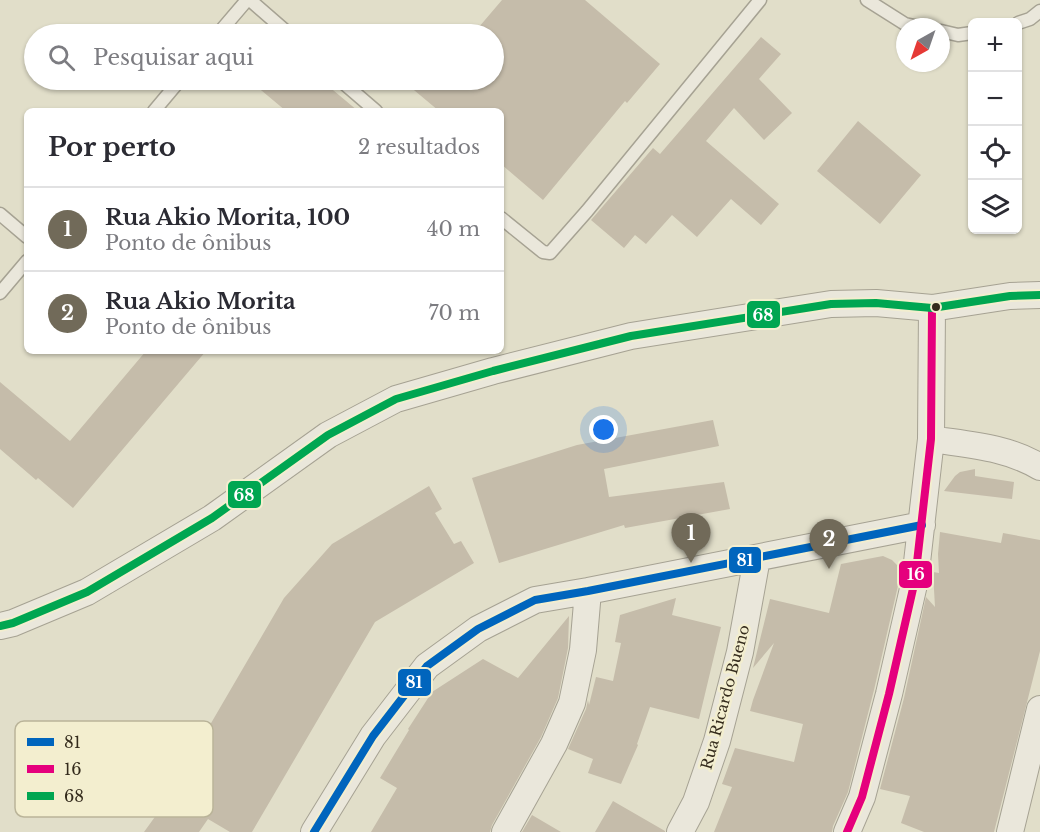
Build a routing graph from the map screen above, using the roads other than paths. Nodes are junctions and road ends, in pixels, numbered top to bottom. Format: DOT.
graph roads {
  1 [pos="248,0"];
  2 [pos="760,0"];
  3 [pos="867,0"];
  4 [pos="1040,11"];
  5 [pos="896,18"];
  6 [pos="1022,21"];
  7 [pos="227,24"];
  8 [pos="277,24"];
  9 [pos="950,33"];
  10 [pos="968,34"];
  11 [pos="172,90"];
  12 [pos="352,90"];
  13 [pos="157,108"];
  14 [pos="373,108"];
  15 [pos="0,214"];
  16 [pos="504,220"];
  17 [pos="24,234"];
  18 [pos="24,265"];
  19 [pos="0,293"];
  20 [pos="1040,295"];
  21 [pos="932,308"];
  22 [pos="932,439"];
  23 [pos="1040,467"];
  24 [pos="922,525"];
  25 [pos="757,558"];
  26 [pos="588,591"];
  27 [pos="0,627"];
  28 [pos="1040,709"];
  29 [pos="314,832"];
  30 [pos="505,832"];
  31 [pos="680,832"];
  32 [pos="847,832"];
  33 [pos="1010,832"];
  1 -- 7 [label="lane"];
  1 -- 8 [label="lane"];
  2 -- 16 [label="lane"];
  3 -- 5 [label="lane"];
  4 -- 6 [label="lane"];
  9 -- 10 [label="lane"];
  11 -- 13 [label="lane"];
  12 -- 14 [label="lane"];
  15 -- 17 [label="lane"];
  18 -- 19 [label="lane"];
  20 -- 21 [label="street"];
  21 -- 22 [label="street"];
  21 -- 27 [label="street"];
  22 -- 23 [label="street"];
  22 -- 24 [label="street"];
  24 -- 25 [label="street"];
  24 -- 32 [label="street"];
  25 -- 26 [label="street"];
  25 -- 31 [label="street, Rua Ricardo Bueno"];
  26 -- 29 [label="street"];
  26 -- 30 [label="street"];
  28 -- 33 [label="street"];
}
